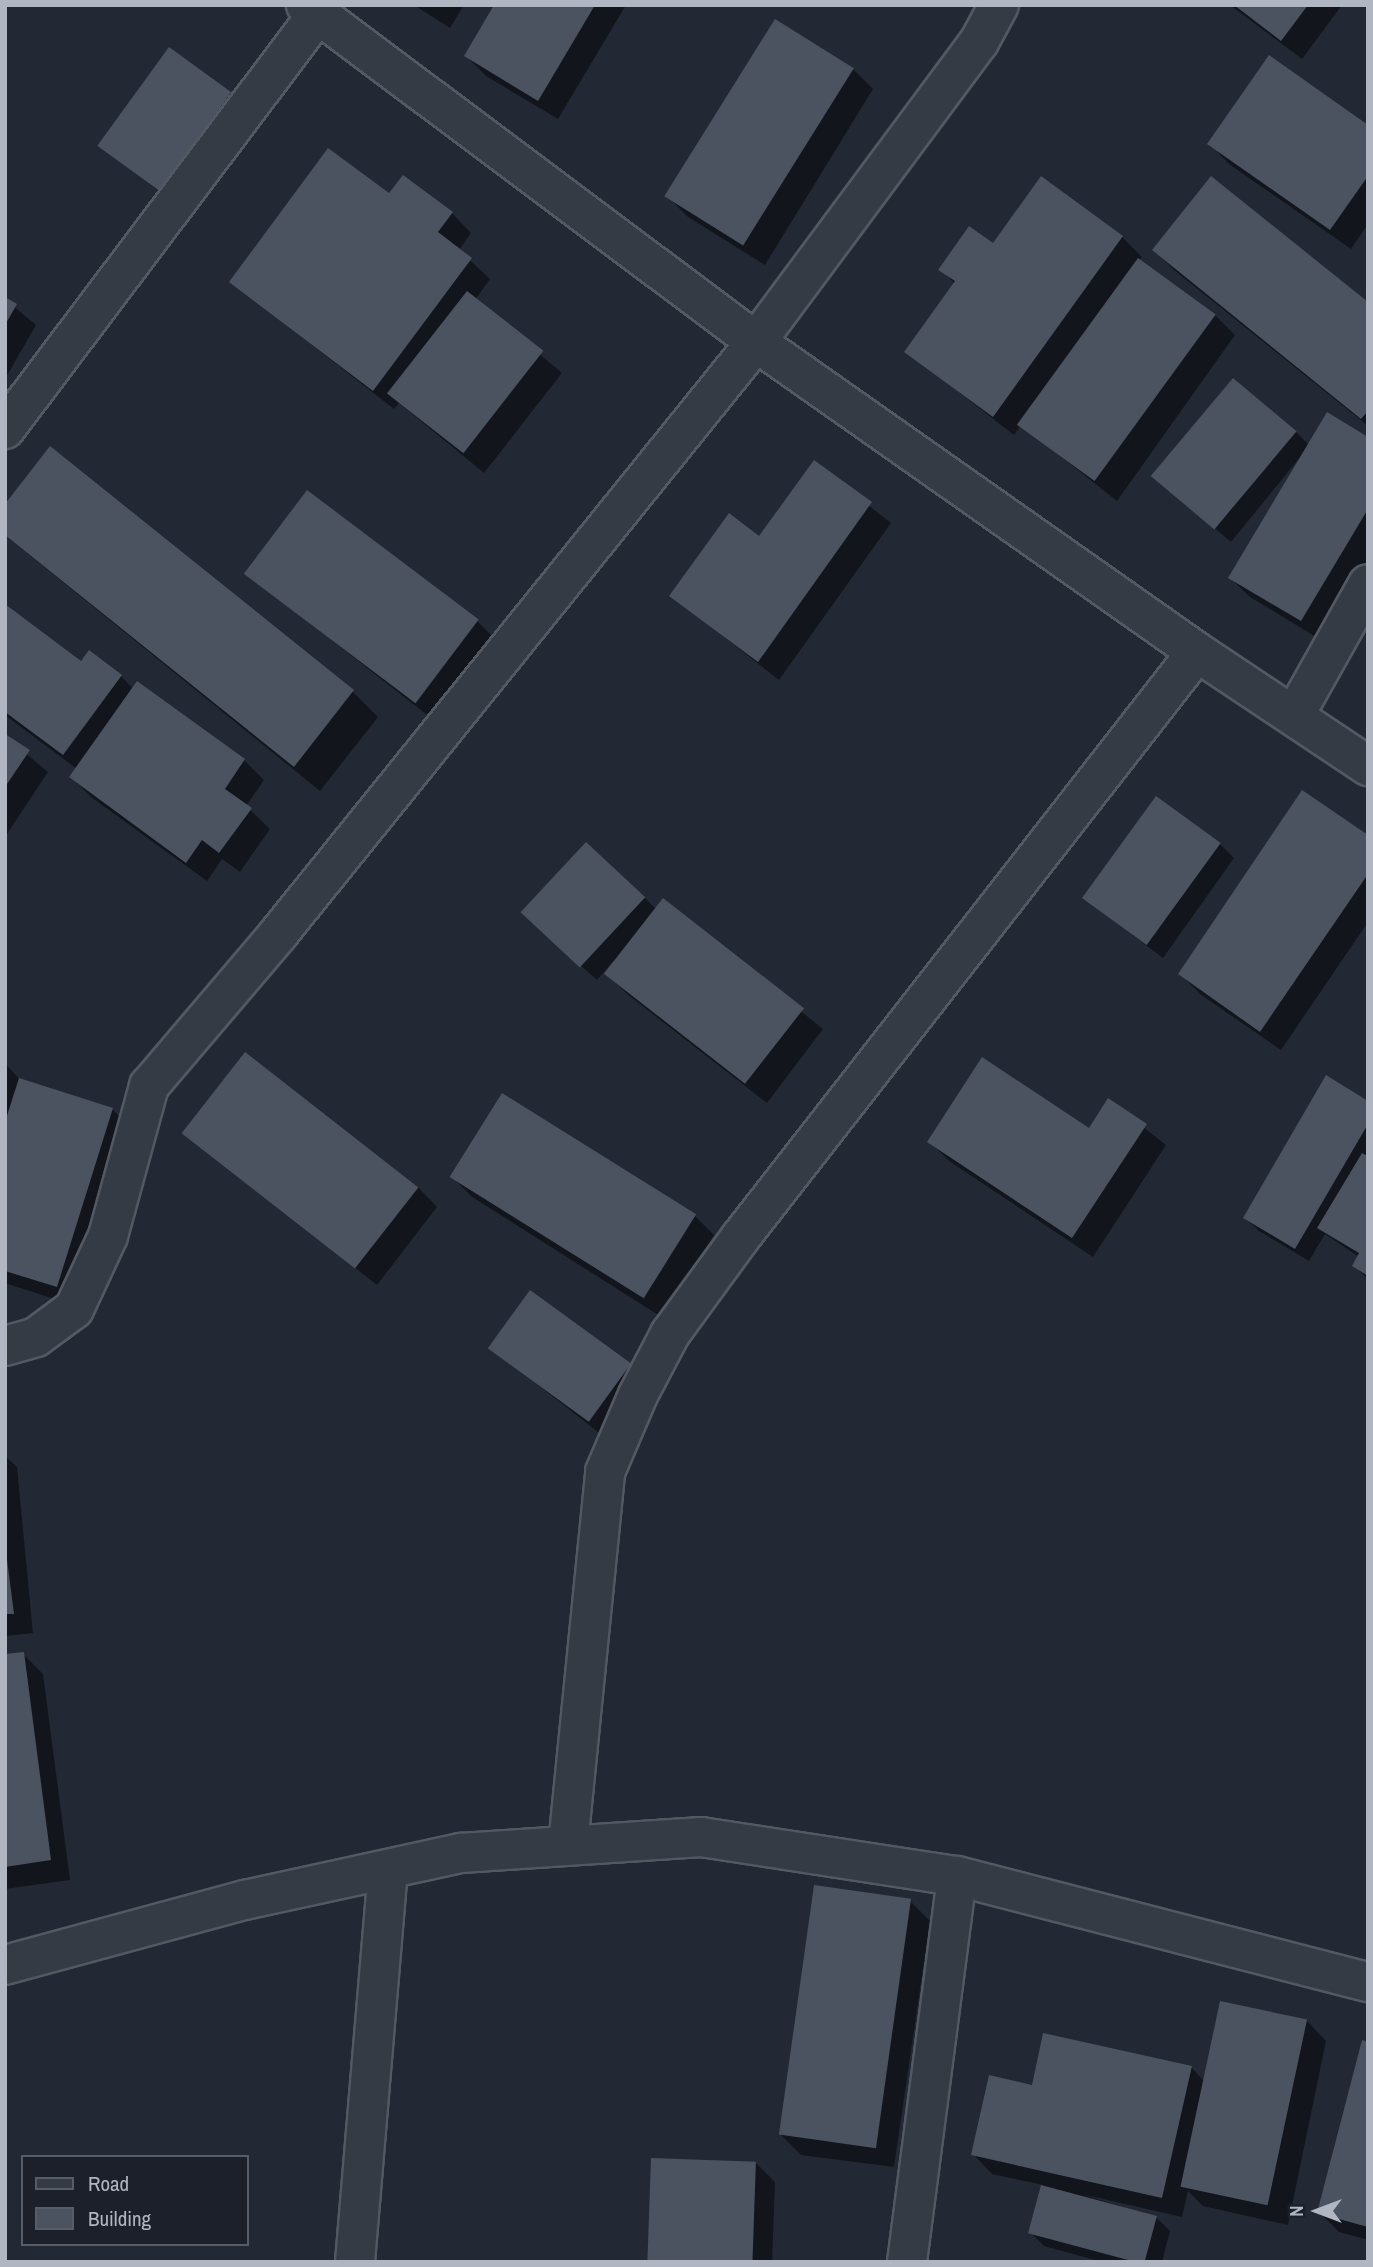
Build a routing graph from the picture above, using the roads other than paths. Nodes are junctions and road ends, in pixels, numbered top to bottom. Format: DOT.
graph roads {
  1 [pos="999,5"];
  2 [pos="312,10"];
  3 [pos="756,342"];
  4 [pos="5,429"];
  5 [pos="1368,584"];
  6 [pos="1197,652"];
  7 [pos="1294,716"];
  8 [pos="1368,766"];
  9 [pos="5,1346"];
  10 [pos="568,1845"];
  11 [pos="388,1869"];
  12 [pos="957,1876"];
  13 [pos="5,1965"];
  14 [pos="1368,1982"];
  15 [pos="355,2262"];
  16 [pos="907,2262"];
  1 -- 3 [label="street"];
  2 -- 3 [label="street"];
  2 -- 4 [label="street"];
  3 -- 6 [label="street"];
  3 -- 9 [label="street"];
  5 -- 7 [label="street"];
  6 -- 7 [label="street"];
  6 -- 10 [label="street"];
  7 -- 8 [label="street"];
  10 -- 11 [label="street"];
  10 -- 12 [label="street"];
  11 -- 13 [label="street"];
  11 -- 15 [label="street"];
  12 -- 14 [label="street"];
  12 -- 16 [label="street"];
}
